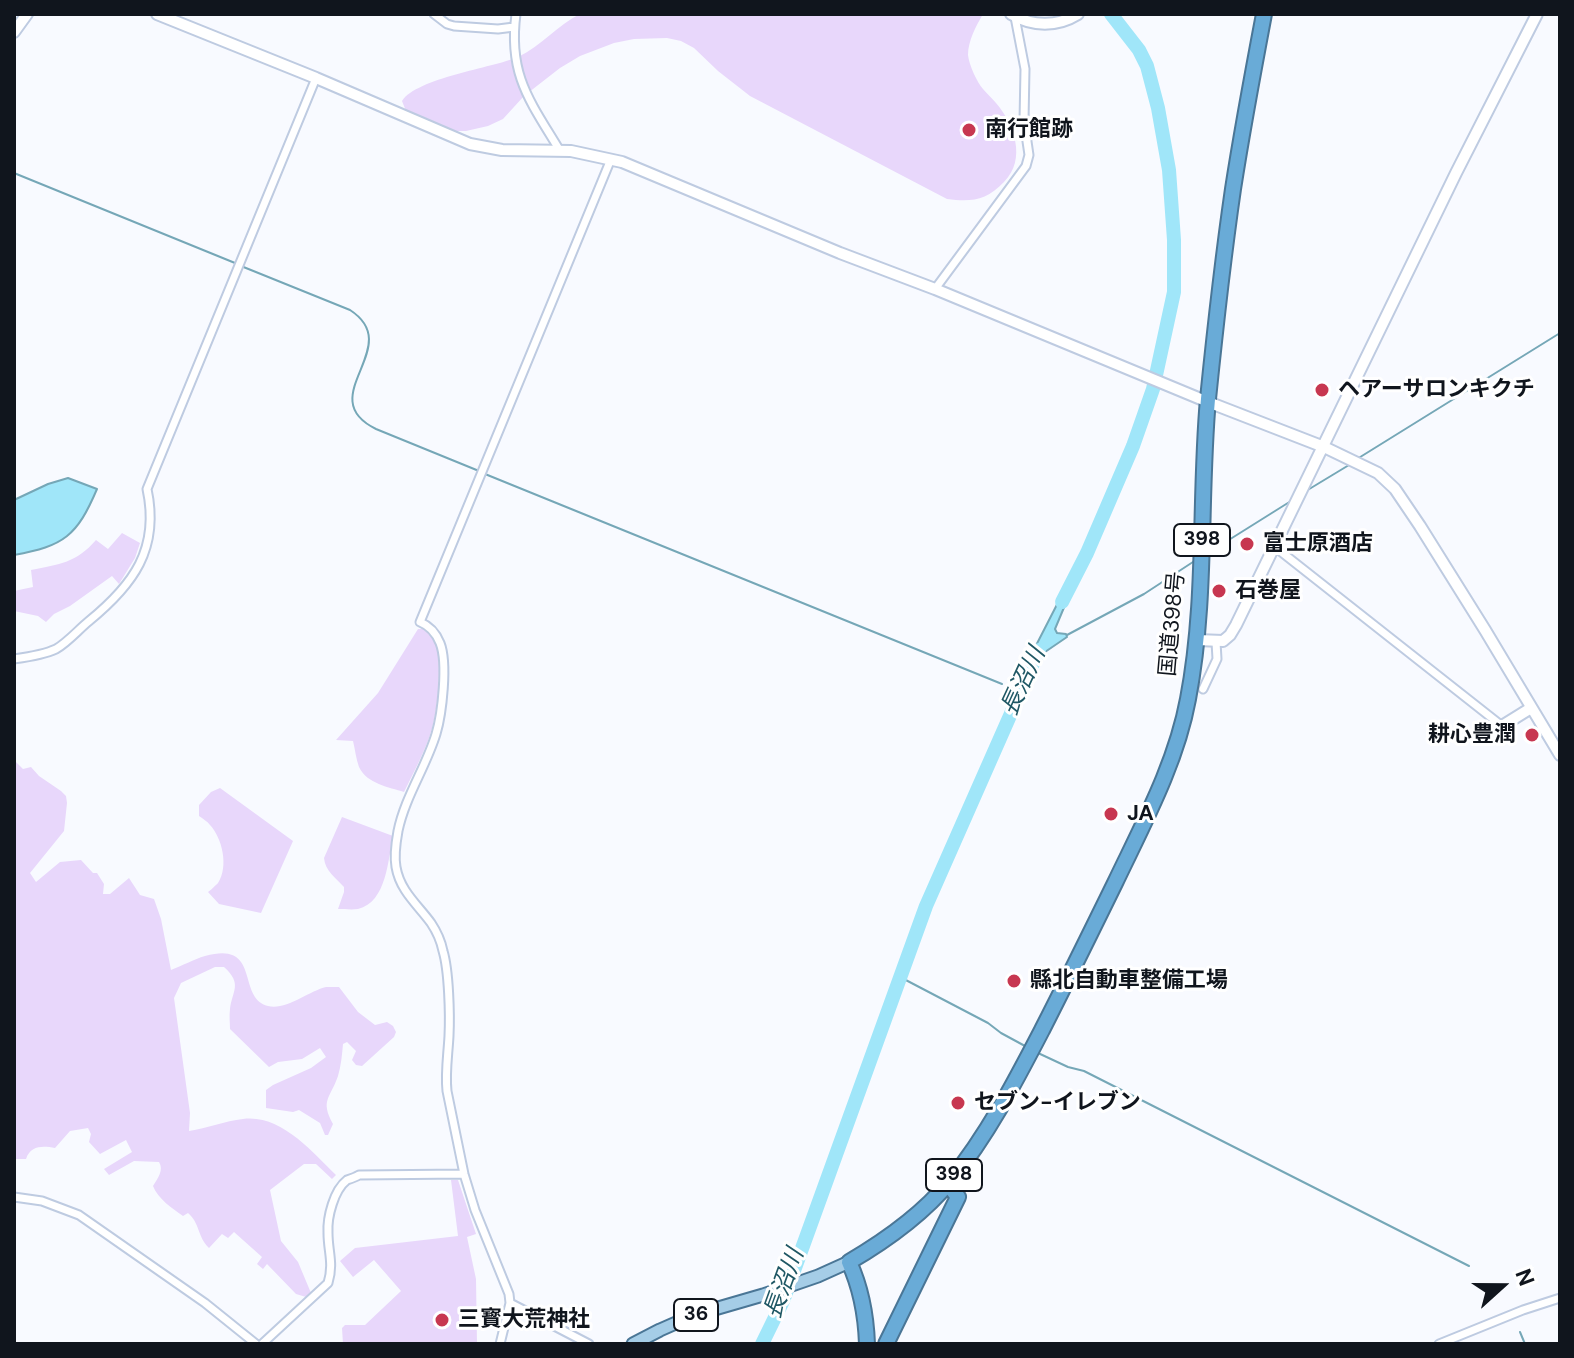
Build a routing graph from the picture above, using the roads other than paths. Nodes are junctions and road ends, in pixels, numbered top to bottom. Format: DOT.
graph roads {
  1 [pos="27,14"];
  2 [pos="157,14"];
  3 [pos="434,14"];
  4 [pos="516,14"];
  5 [pos="1078,14"];
  6 [pos="1264,14"];
  7 [pos="1537,14"];
  8 [pos="1013,15"];
  9 [pos="514,27"];
  10 [pos="14,32"];
  11 [pos="316,78"];
  12 [pos="560,151"];
  13 [pos="611,159"];
  14 [pos="935,289"];
  15 [pos="1208,402"];
  16 [pos="1324,447"];
  17 [pos="1275,547"];
  18 [pos="1197,640"];
  19 [pos="1216,642"];
  20 [pos="14,659"];
  21 [pos="1203,689"];
  22 [pos="1531,708"];
  23 [pos="1502,726"];
  24 [pos="1560,755"];
  25 [pos="464,1174"];
  26 [pos="948,1184"];
  27 [pos="14,1197"];
  28 [pos="849,1262"];
  29 [pos="1560,1298"];
  30 [pos="510,1303"];
  31 [pos="256,1344"];
  32 [pos="262,1344"];
  33 [pos="500,1344"];
  34 [pos="589,1344"];
  35 [pos="633,1344"];
  36 [pos="867,1344"];
  37 [pos="886,1344"];
  38 [pos="1439,1344"];
  1 -- 10 [label="street"];
  2 -- 11 [label="street"];
  3 -- 9 [label="street"];
  4 -- 9 [label="street"];
  5 -- 8 [label="street"];
  6 -- 15 [label="highway, 国道398号 / 398"];
  7 -- 16 [label="street"];
  8 -- 14 [label="street"];
  9 -- 12 [label="street"];
  11 -- 12 [label="street"];
  11 -- 20 [label="street"];
  12 -- 13 [label="street"];
  13 -- 14 [label="street"];
  13 -- 25 [label="street"];
  14 -- 15 [label="street"];
  15 -- 16 [label="street"];
  15 -- 18 [label="highway, 国道398号 / 398"];
  16 -- 17 [label="street"];
  16 -- 22 [label="street"];
  17 -- 19 [label="street"];
  17 -- 23 [label="street"];
  18 -- 19 [label="street"];
  18 -- 26 [label="highway, 国道398号 / 398"];
  19 -- 21 [label="street"];
  22 -- 23 [label="street"];
  22 -- 24 [label="street"];
  25 -- 30 [label="street"];
  25 -- 32 [label="street"];
  26 -- 28 [label="highway, 国道398号 / 398"];
  26 -- 37 [label="highway, 398"];
  27 -- 31 [label="street"];
  28 -- 35 [label="main road, 36"];
  28 -- 36 [label="highway"];
  29 -- 38 [label="street"];
  30 -- 33 [label="street"];
  30 -- 34 [label="street"];
}
